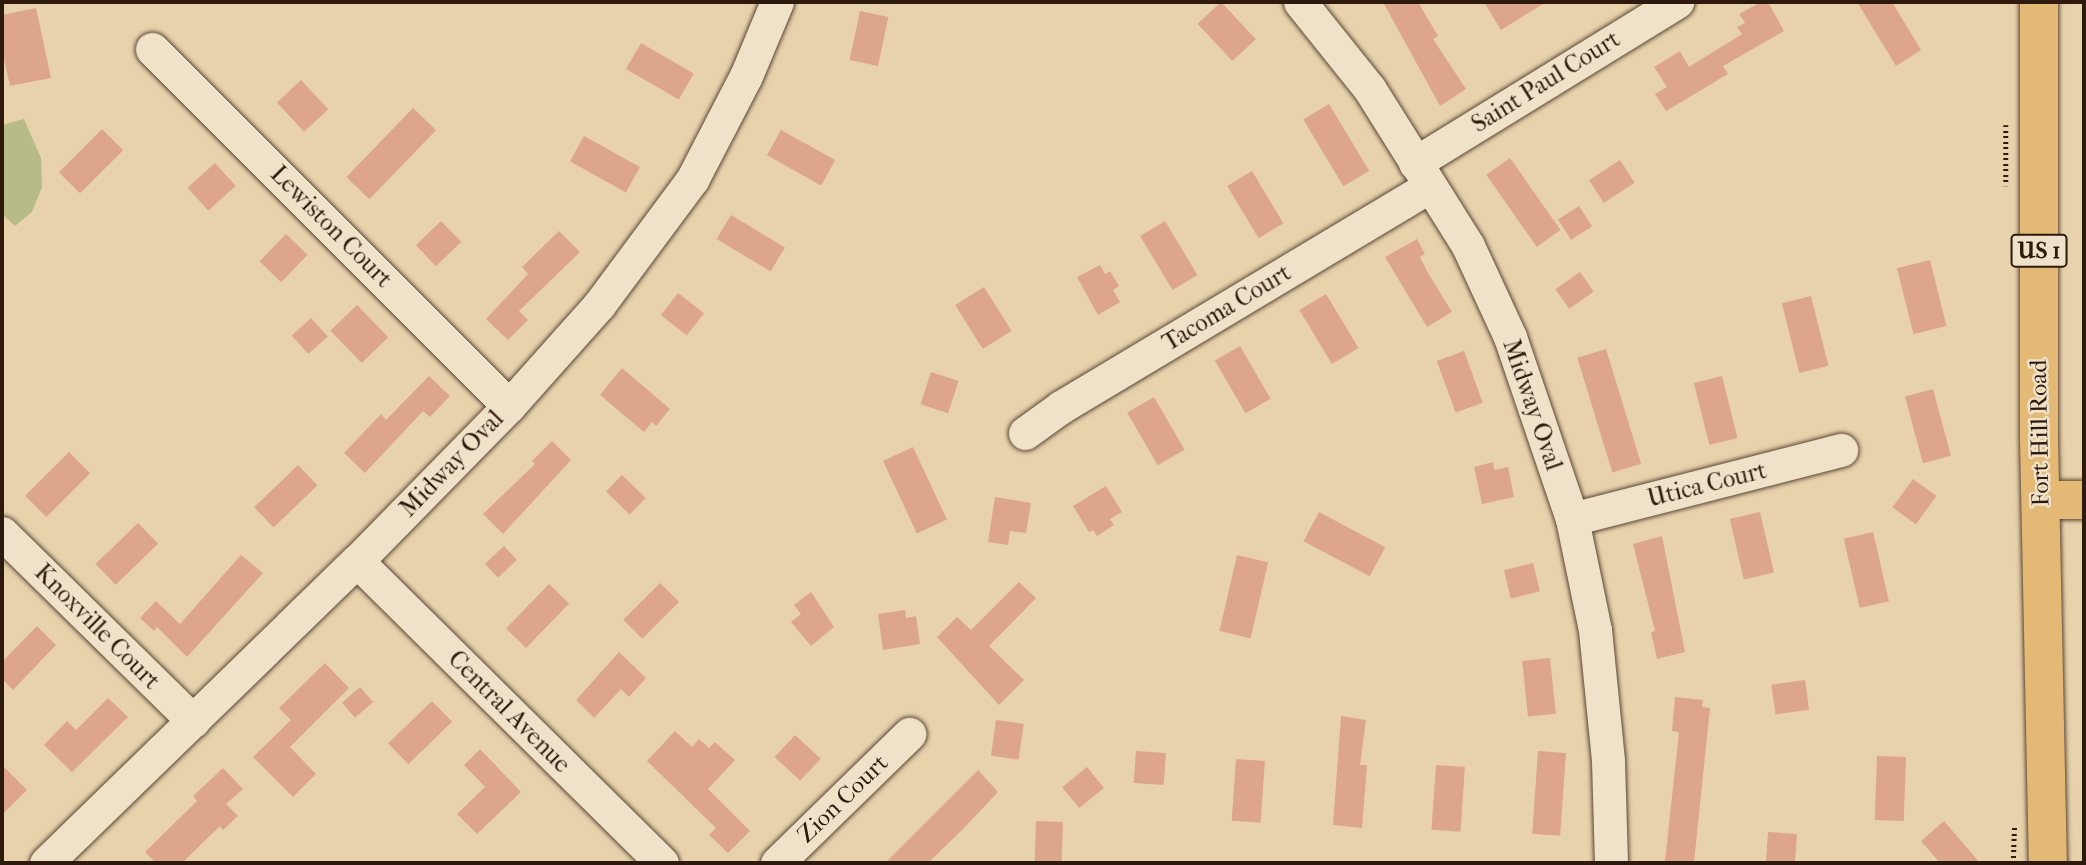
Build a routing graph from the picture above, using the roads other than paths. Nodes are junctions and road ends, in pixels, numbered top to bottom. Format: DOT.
graph roads {
  1 [pos="777,2"];
  2 [pos="1300,2"];
  3 [pos="1676,2"];
  4 [pos="2039,2"];
  5 [pos="152,49"];
  6 [pos="1422,175"];
  7 [pos="509,406"];
  8 [pos="1025,433"];
  9 [pos="1841,450"];
  10 [pos="2041,500"];
  11 [pos="2084,500"];
  12 [pos="1572,519"];
  13 [pos="2,533"];
  14 [pos="357,561"];
  15 [pos="193,721"];
  16 [pos="909,734"];
  17 [pos="46,863"];
  18 [pos="662,863"];
  19 [pos="776,863"];
  20 [pos="1611,863"];
  21 [pos="2048,863"];
  1 -- 7 [label="street, Midway Oval"];
  2 -- 6 [label="street, Midway Oval"];
  3 -- 6 [label="street, Saint Paul Court"];
  4 -- 10 [label="main road, Fort Hill Road / US 1"];
  5 -- 7 [label="street, Lewiston Court"];
  6 -- 8 [label="street, Tacoma Court"];
  6 -- 12 [label="street, Midway Oval"];
  7 -- 14 [label="street, Midway Oval"];
  9 -- 12 [label="street, Utica Court"];
  10 -- 11 [label="main road"];
  10 -- 21 [label="main road, Fort Hill Road / US 1"];
  12 -- 20 [label="street, Midway Oval"];
  13 -- 15 [label="street, Knoxville Court"];
  14 -- 15 [label="street, Midway Oval"];
  14 -- 18 [label="street, Central Avenue"];
  15 -- 17 [label="street, Midway Oval"];
  16 -- 19 [label="street, Zion Court"];
}
